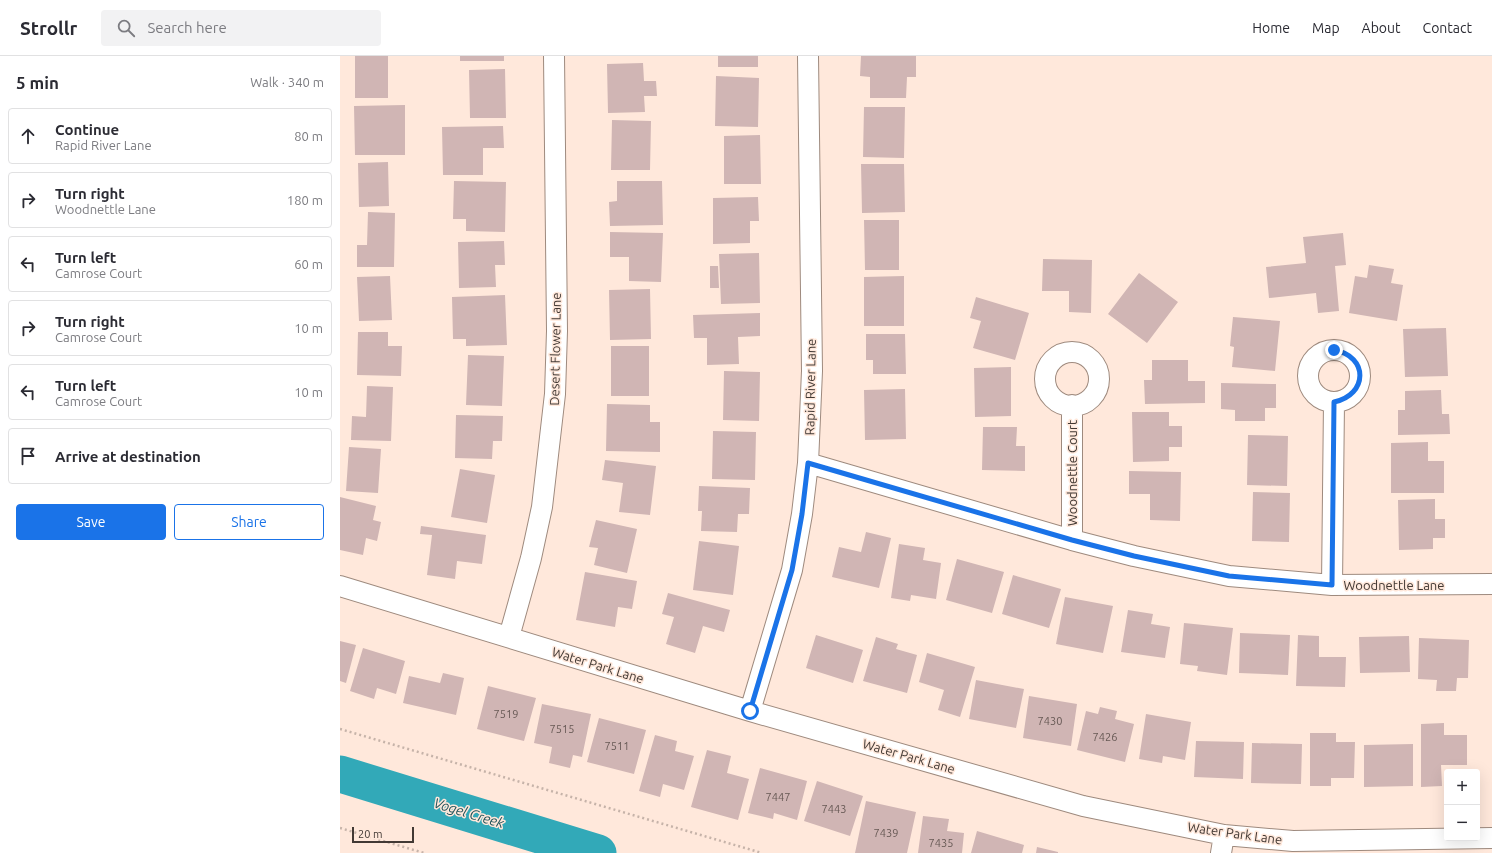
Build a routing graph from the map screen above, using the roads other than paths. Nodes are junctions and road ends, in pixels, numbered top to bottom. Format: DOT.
graph roads {
  1 [pos="554,56"];
  2 [pos="808,56"];
  3 [pos="1334,402"];
  4 [pos="1072,406"];
  5 [pos="808,463"];
  6 [pos="1072,540"];
  7 [pos="1492,584"];
  8 [pos="1332,585"];
  9 [pos="340,586"];
  10 [pos="509,638"];
  11 [pos="750,711"];
  12 [pos="1492,838"];
  13 [pos="1223,844"];
  1 -- 10 [label="street, Desert Flower Lane"];
  2 -- 5 [label="street, Rapid River Lane"];
  3 -- 8 [label="street"];
  4 -- 6 [label="street, Woodnettle Court"];
  5 -- 6 [label="street, Woodnettle Lane"];
  5 -- 11 [label="street, Rapid River Lane"];
  6 -- 8 [label="street, Woodnettle Lane"];
  7 -- 8 [label="street, Woodnettle Lane"];
  9 -- 10 [label="street, Water Park Lane"];
  10 -- 11 [label="street, Water Park Lane"];
  11 -- 13 [label="street, Water Park Lane"];
  12 -- 13 [label="street, Water Park Lane"];
}
